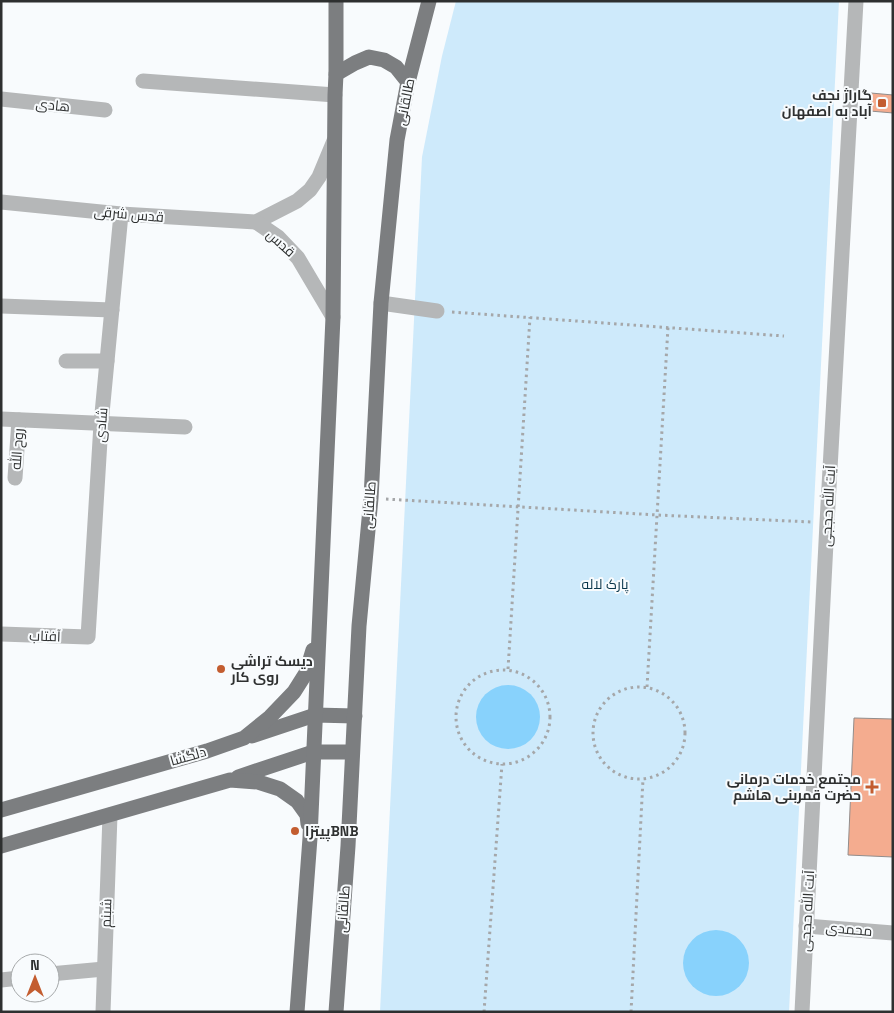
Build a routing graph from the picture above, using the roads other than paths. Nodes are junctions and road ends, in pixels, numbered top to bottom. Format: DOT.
graph roads {
  1 [pos="336,1"];
  2 [pos="428,1"];
  3 [pos="856,1"];
  4 [pos="336,74"];
  5 [pos="143,81"];
  6 [pos="408,82"];
  7 [pos="335,95"];
  8 [pos="1,99"];
  9 [pos="104,110"];
  10 [pos="335,140"];
  11 [pos="1,202"];
  12 [pos="121,214"];
  13 [pos="256,222"];
  14 [pos="381,303"];
  15 [pos="1,306"];
  16 [pos="112,310"];
  17 [pos="436,311"];
  18 [pos="333,316"];
  19 [pos="107,360"];
  20 [pos="66,362"];
  21 [pos="1,419"];
  22 [pos="19,420"];
  23 [pos="101,424"];
  24 [pos="185,427"];
  25 [pos="15,478"];
  26 [pos="319,629"];
  27 [pos="1,634"];
  28 [pos="88,637"];
  29 [pos="315,715"];
  30 [pos="354,716"];
  31 [pos="244,738"];
  32 [pos="313,752"];
  33 [pos="352,752"];
  34 [pos="230,780"];
  35 [pos="1,810"];
  36 [pos="110,815"];
  37 [pos="310,838"];
  38 [pos="1,846"];
  39 [pos="806,926"];
  40 [pos="893,933"];
  41 [pos="104,969"];
  42 [pos="60,973"];
  43 [pos="103,1012"];
  44 [pos="297,1012"];
  45 [pos="336,1012"];
  46 [pos="802,1012"];
  1 -- 4 [label="main road"];
  2 -- 6 [label="main road, طالقانی"];
  3 -- 39 [label="street, آیت الله حججی"];
  4 -- 6 [label="main road"];
  4 -- 7 [label="main road"];
  5 -- 7 [label="street"];
  6 -- 14 [label="main road, طالقانی"];
  7 -- 10 [label="main road"];
  8 -- 9 [label="street, هادی"];
  10 -- 13 [label="street, قدس"];
  10 -- 18 [label="main road"];
  11 -- 12 [label="street, قدس شرقی"];
  12 -- 13 [label="street, قدس شرقی"];
  12 -- 16 [label="street, شادی"];
  13 -- 18 [label="street, قدس"];
  14 -- 17 [label="street"];
  14 -- 30 [label="main road, طالقانی"];
  15 -- 16 [label="street"];
  16 -- 19 [label="street, شادی"];
  18 -- 26 [label="main road"];
  19 -- 20 [label="street"];
  19 -- 23 [label="street, شادی"];
  21 -- 22 [label="street"];
  22 -- 23 [label="street"];
  22 -- 25 [label="street, روح الله"];
  23 -- 24 [label="street"];
  23 -- 28 [label="street, شادی"];
  26 -- 29 [label="main road"];
  26 -- 31 [label="main road, دلگشا"];
  27 -- 28 [label="street, آفتاب"];
  29 -- 30 [label="main road"];
  29 -- 31 [label="main road"];
  29 -- 32 [label="main road"];
  30 -- 33 [label="main road, طالقانی"];
  31 -- 35 [label="main road, دلگشا"];
  32 -- 33 [label="main road"];
  32 -- 34 [label="main road"];
  32 -- 37 [label="main road"];
  33 -- 45 [label="main road, طالقانی"];
  34 -- 36 [label="main road"];
  34 -- 37 [label="main road"];
  36 -- 38 [label="main road"];
  36 -- 41 [label="street, شبنم"];
  37 -- 44 [label="main road"];
  39 -- 40 [label="street, محمدی"];
  39 -- 46 [label="street, آیت الله حججی"];
  41 -- 42 [label="street"];
  41 -- 43 [label="street, شبنم"];
}
